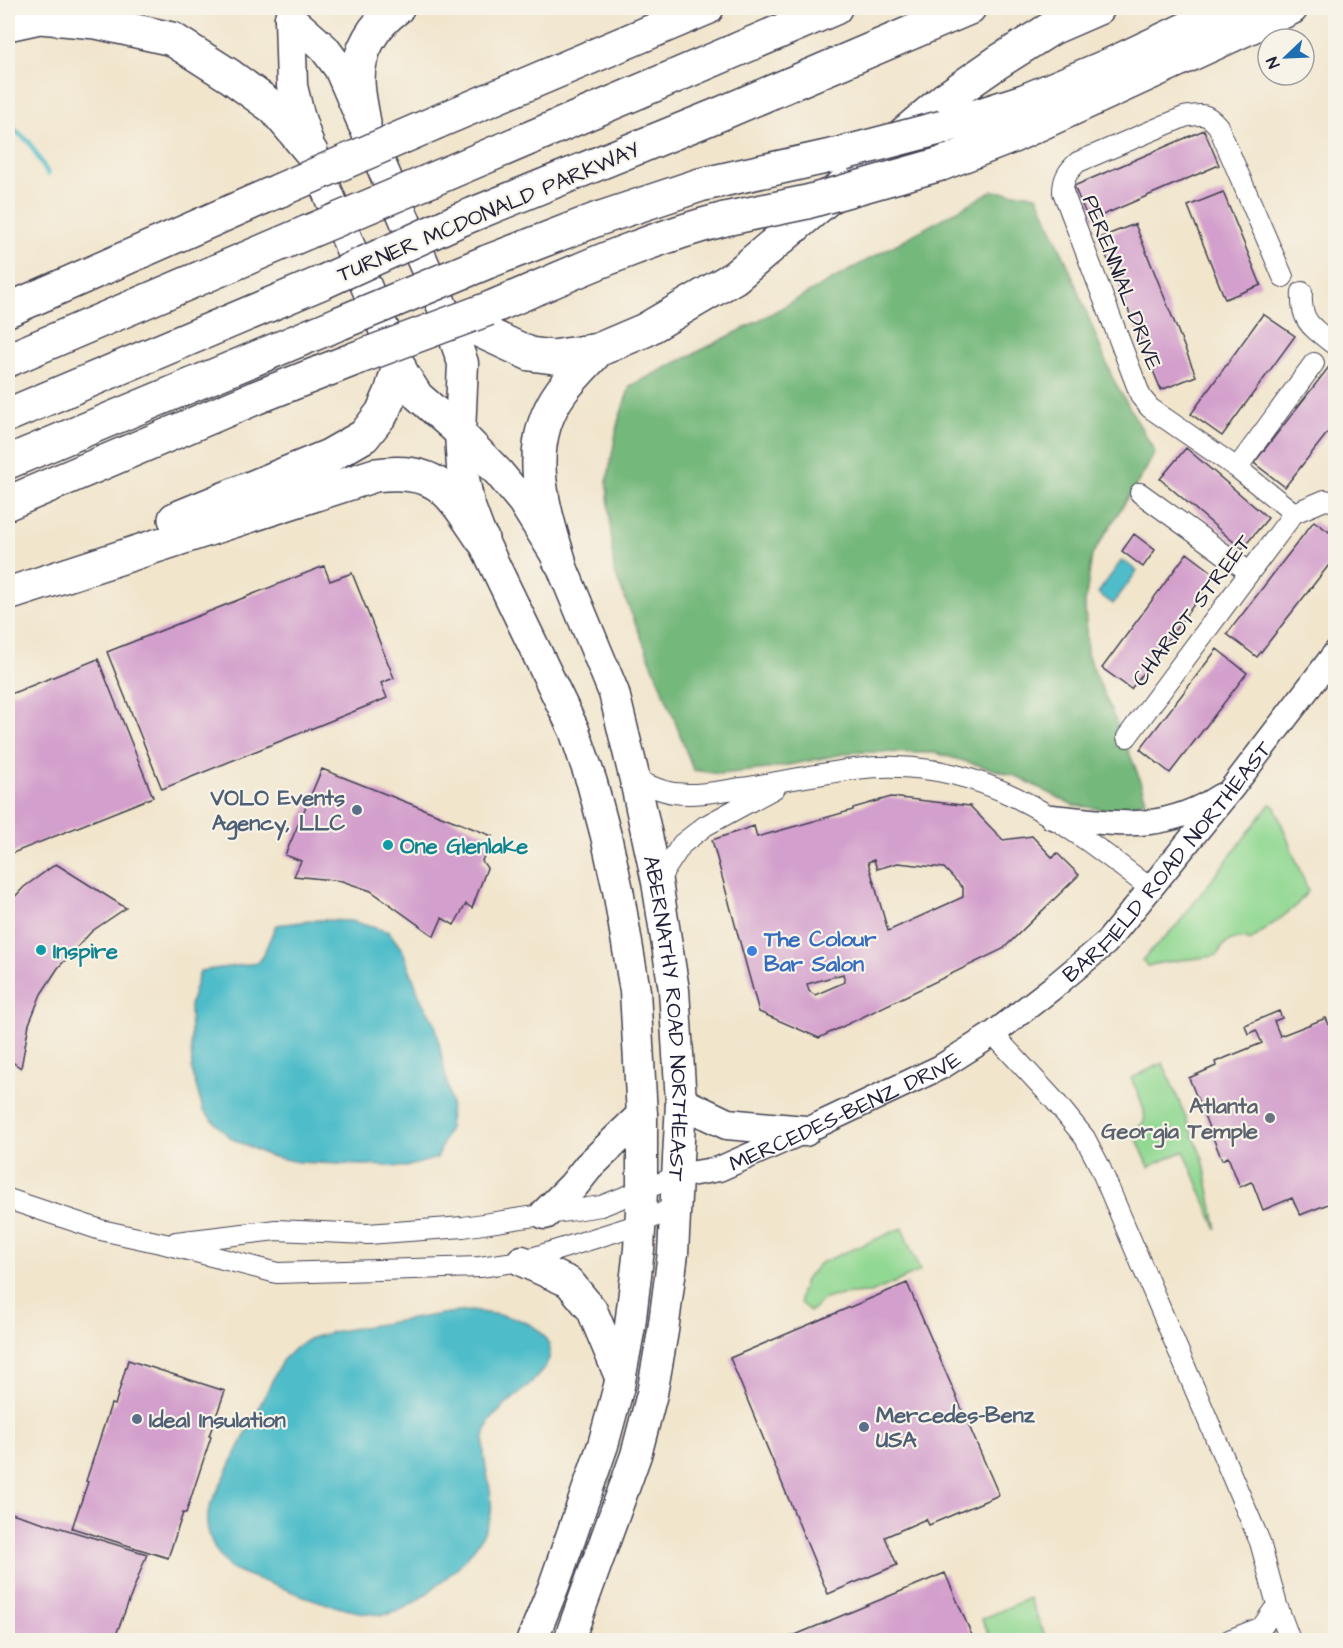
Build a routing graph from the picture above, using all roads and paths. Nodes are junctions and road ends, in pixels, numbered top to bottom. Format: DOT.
graph roads {
  1 [pos="397,8"];
  2 [pos="707,8"];
  3 [pos="835,8"];
  4 [pos="969,8"];
  5 [pos="1098,8"];
  6 [pos="1231,8"];
  7 [pos="1291,8"];
  8 [pos="8,24"];
  9 [pos="364,123"];
  10 [pos="311,152"];
  11 [pos="1283,277"];
  12 [pos="1302,292"];
  13 [pos="8,310"];
  14 [pos="446,315"];
  15 [pos="1335,346"];
  16 [pos="598,350"];
  17 [pos="8,360"];
  18 [pos="1314,363"];
  19 [pos="399,366"];
  20 [pos="8,415"];
  21 [pos="460,433"];
  22 [pos="8,462"];
  23 [pos="1237,468"];
  24 [pos="1140,493"];
  25 [pos="1335,502"];
  26 [pos="8,503"];
  27 [pos="1294,513"];
  28 [pos="483,539"];
  29 [pos="559,560"];
  30 [pos="1249,572"];
  31 [pos="8,592"];
  32 [pos="1335,652"];
  33 [pos="1127,737"];
  34 [pos="635,780"];
  35 [pos="788,781"];
  36 [pos="1232,788"];
  37 [pos="1052,817"];
  38 [pos="657,882"];
  39 [pos="1151,889"];
  40 [pos="984,1040"];
  41 [pos="681,1102"];
  42 [pos="642,1115"];
  43 [pos="805,1131"];
  44 [pos="713,1172"];
  45 [pos="678,1176"];
  46 [pos="642,1191"];
  47 [pos="8,1199"];
  48 [pos="676,1206"];
  49 [pos="545,1214"];
  50 [pos="640,1224"];
  51 [pos="165,1244"];
  52 [pos="522,1261"];
  53 [pos="620,1377"];
  54 [pos="1277,1605"];
  55 [pos="532,1641"];
  56 [pos="569,1641"];
  57 [pos="1229,1641"];
  58 [pos="1290,1641"];
  1 -- 9 [label="highway"];
  2 -- 13 [label="highway, bridge"];
  3 -- 17 [label="highway, bridge"];
  4 -- 20 [label="highway, TURNER MCDONALD PARKWAY, bridge"];
  5 -- 16 [label="highway"];
  6 -- 22 [label="highway, bridge"];
  7 -- 26 [label="highway, bridge"];
  8 -- 10 [label="highway"];
  9 -- 10 [label="main road, ABERNATHY ROAD NORTHEAST"];
  9 -- 14 [label="main road, ABERNATHY ROAD NORTHEAST"];
  10 -- 19 [label="main road, ABERNATHY ROAD NORTHEAST"];
  11 -- 23 [label="street, PERENNIAL DRIVE"];
  12 -- 15 [label="street"];
  14 -- 16 [label="highway"];
  14 -- 21 [label="main road, ABERNATHY ROAD NORTHEAST"];
  16 -- 29 [label="highway"];
  18 -- 23 [label="street"];
  19 -- 21 [label="main road, ABERNATHY ROAD NORTHEAST"];
  19 -- 31 [label="highway"];
  21 -- 28 [label="main road, ABERNATHY ROAD NORTHEAST"];
  21 -- 29 [label="main road, ABERNATHY ROAD NORTHEAST"];
  23 -- 27 [label="street, PERENNIAL DRIVE"];
  24 -- 30 [label="street"];
  25 -- 27 [label="street"];
  27 -- 30 [label="street, CHARIOT STREET"];
  28 -- 31 [label="highway"];
  28 -- 42 [label="main road, ABERNATHY ROAD NORTHEAST"];
  29 -- 34 [label="main road, ABERNATHY ROAD NORTHEAST"];
  30 -- 33 [label="street, CHARIOT STREET"];
  32 -- 36 [label="street, BARFIELD ROAD NORTHEAST"];
  34 -- 35 [label="street"];
  34 -- 38 [label="main road, ABERNATHY ROAD NORTHEAST"];
  35 -- 37 [label="street"];
  35 -- 38 [label="street"];
  36 -- 37 [label="street"];
  36 -- 39 [label="street, BARFIELD ROAD NORTHEAST"];
  37 -- 39 [label="street"];
  38 -- 41 [label="main road, ABERNATHY ROAD NORTHEAST"];
  39 -- 40 [label="street, BARFIELD ROAD NORTHEAST"];
  40 -- 43 [label="street, MERCEDES-BENZ DRIVE"];
  40 -- 54 [label="street"];
  41 -- 43 [label="main road"];
  41 -- 45 [label="main road, ABERNATHY ROAD NORTHEAST"];
  42 -- 46 [label="main road, ABERNATHY ROAD NORTHEAST"];
  42 -- 49 [label="main road"];
  43 -- 44 [label="street, MERCEDES-BENZ DRIVE"];
  44 -- 45 [label="street, MERCEDES-BENZ DRIVE"];
  44 -- 48 [label="street, MERCEDES-BENZ DRIVE"];
  45 -- 46 [label="street"];
  45 -- 48 [label="main road, ABERNATHY ROAD NORTHEAST"];
  46 -- 49 [label="street"];
  46 -- 50 [label="main road, ABERNATHY ROAD NORTHEAST"];
  47 -- 51 [label="street"];
  48 -- 50 [label="street"];
  48 -- 56 [label="main road, ABERNATHY ROAD NORTHEAST"];
  49 -- 51 [label="street"];
  50 -- 52 [label="street"];
  50 -- 53 [label="main road, ABERNATHY ROAD NORTHEAST"];
  51 -- 52 [label="street"];
  52 -- 53 [label="main road"];
  53 -- 55 [label="main road, ABERNATHY ROAD NORTHEAST"];
  54 -- 57 [label="street"];
  54 -- 58 [label="street"];
}
